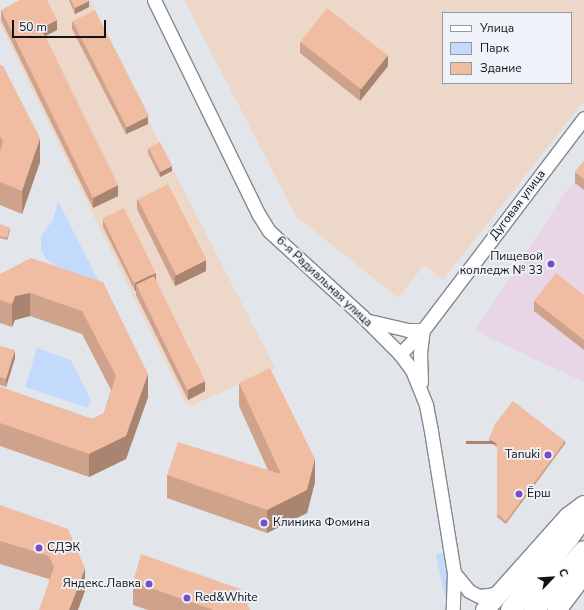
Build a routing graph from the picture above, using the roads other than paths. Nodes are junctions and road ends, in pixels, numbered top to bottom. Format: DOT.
graph roads {
  1 [pos="154,0"];
  2 [pos="584,118"];
  3 [pos="367,321"];
  4 [pos="423,330"];
  5 [pos="400,354"];
  6 [pos="421,389"];
  7 [pos="584,505"];
  8 [pos="584,516"];
  9 [pos="584,551"];
  10 [pos="454,573"];
  11 [pos="584,575"];
  12 [pos="500,592"];
  13 [pos="453,610"];
  14 [pos="485,610"];
  15 [pos="511,610"];
  16 [pos="534,610"];
  17 [pos="557,610"];
  1 -- 3 [label="street, 6-я Радиальная улица"];
  2 -- 4 [label="street, Дуговая улица"];
  3 -- 4 [label="street"];
  3 -- 5 [label="street, 6-я Радиальная улица"];
  4 -- 5 [label="street, Дуговая улица"];
  4 -- 6 [label="street, Дуговая улица"];
  5 -- 6 [label="street, 6-я Радиальная улица"];
  6 -- 10 [label="street, 6-я Радиальная улица"];
  7 -- 12 [label="main road"];
  8 -- 15 [label="main road"];
  9 -- 16 [label="main road"];
  10 -- 12 [label="street"];
  10 -- 13 [label="street, 6-я Радиальная улица"];
  11 -- 17 [label="main road"];
  12 -- 14 [label="main road"];
}
